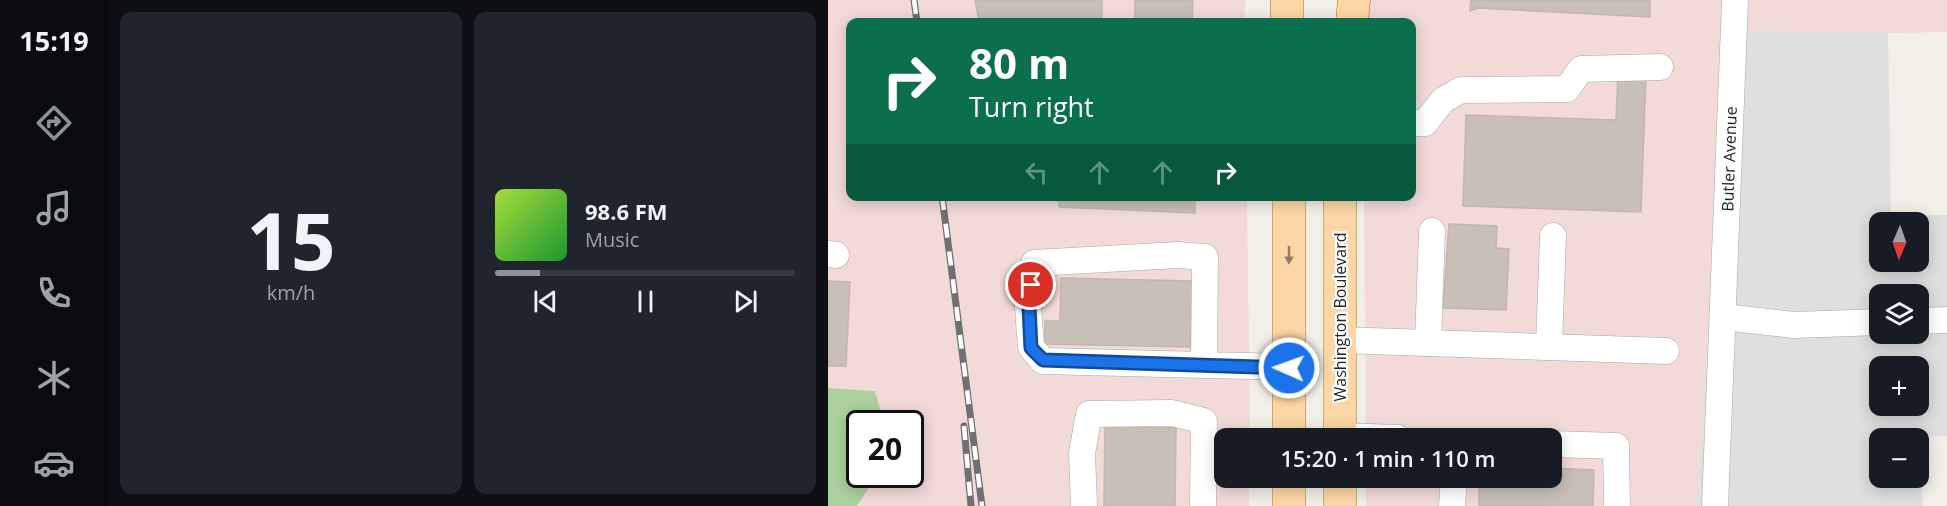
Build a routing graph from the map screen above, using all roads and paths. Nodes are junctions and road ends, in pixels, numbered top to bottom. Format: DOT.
graph roads {
  1 [pos="1287,0"];
  2 [pos="1354,0"];
  3 [pos="1735,0"];
  4 [pos="1287,18"];
  5 [pos="1352,18"];
  6 [pos="1660,67"];
  7 [pos="1416,123"];
  8 [pos="1289,201"];
  9 [pos="1340,201"];
  10 [pos="1432,231"];
  11 [pos="1553,237"];
  12 [pos="1724,317"];
  13 [pos="1947,320"];
  14 [pos="1929,321"];
  15 [pos="1869,322"];
  16 [pos="1340,340"];
  17 [pos="1428,343"];
  18 [pos="1549,347"];
  19 [pos="1666,351"];
  20 [pos="1204,365"];
  21 [pos="1289,368"];
  22 [pos="1289,428"];
  23 [pos="1340,428"];
  24 [pos="1562,444"];
  25 [pos="1289,488"];
  26 [pos="1340,488"];
  27 [pos="1453,488"];
  28 [pos="1084,506"];
  29 [pos="1203,506"];
  30 [pos="1289,506"];
  31 [pos="1340,506"];
  32 [pos="1452,506"];
  33 [pos="1617,506"];
  34 [pos="1715,506"];
  1 -- 4 [label="main road"];
  2 -- 5 [label="main road"];
  3 -- 12 [label="street, Butler Avenue"];
  6 -- 7 [label="street"];
  8 -- 21 [label="main road, one-way"];
  9 -- 16 [label="main road, Washington Boulevard"];
  10 -- 17 [label="street"];
  11 -- 18 [label="street"];
  12 -- 15 [label="street"];
  12 -- 34 [label="street, Butler Avenue"];
  13 -- 14 [label="street"];
  16 -- 17 [label="street"];
  16 -- 23 [label="main road, Washington Boulevard"];
  17 -- 18 [label="street"];
  18 -- 19 [label="street"];
  20 -- 20 [label="street"];
  20 -- 21 [label="street"];
  21 -- 22 [label="main road"];
  24 -- 33 [label="street"];
  25 -- 30 [label="main road"];
  26 -- 31 [label="main road"];
  27 -- 32 [label="street"];
  28 -- 29 [label="street"];
}
